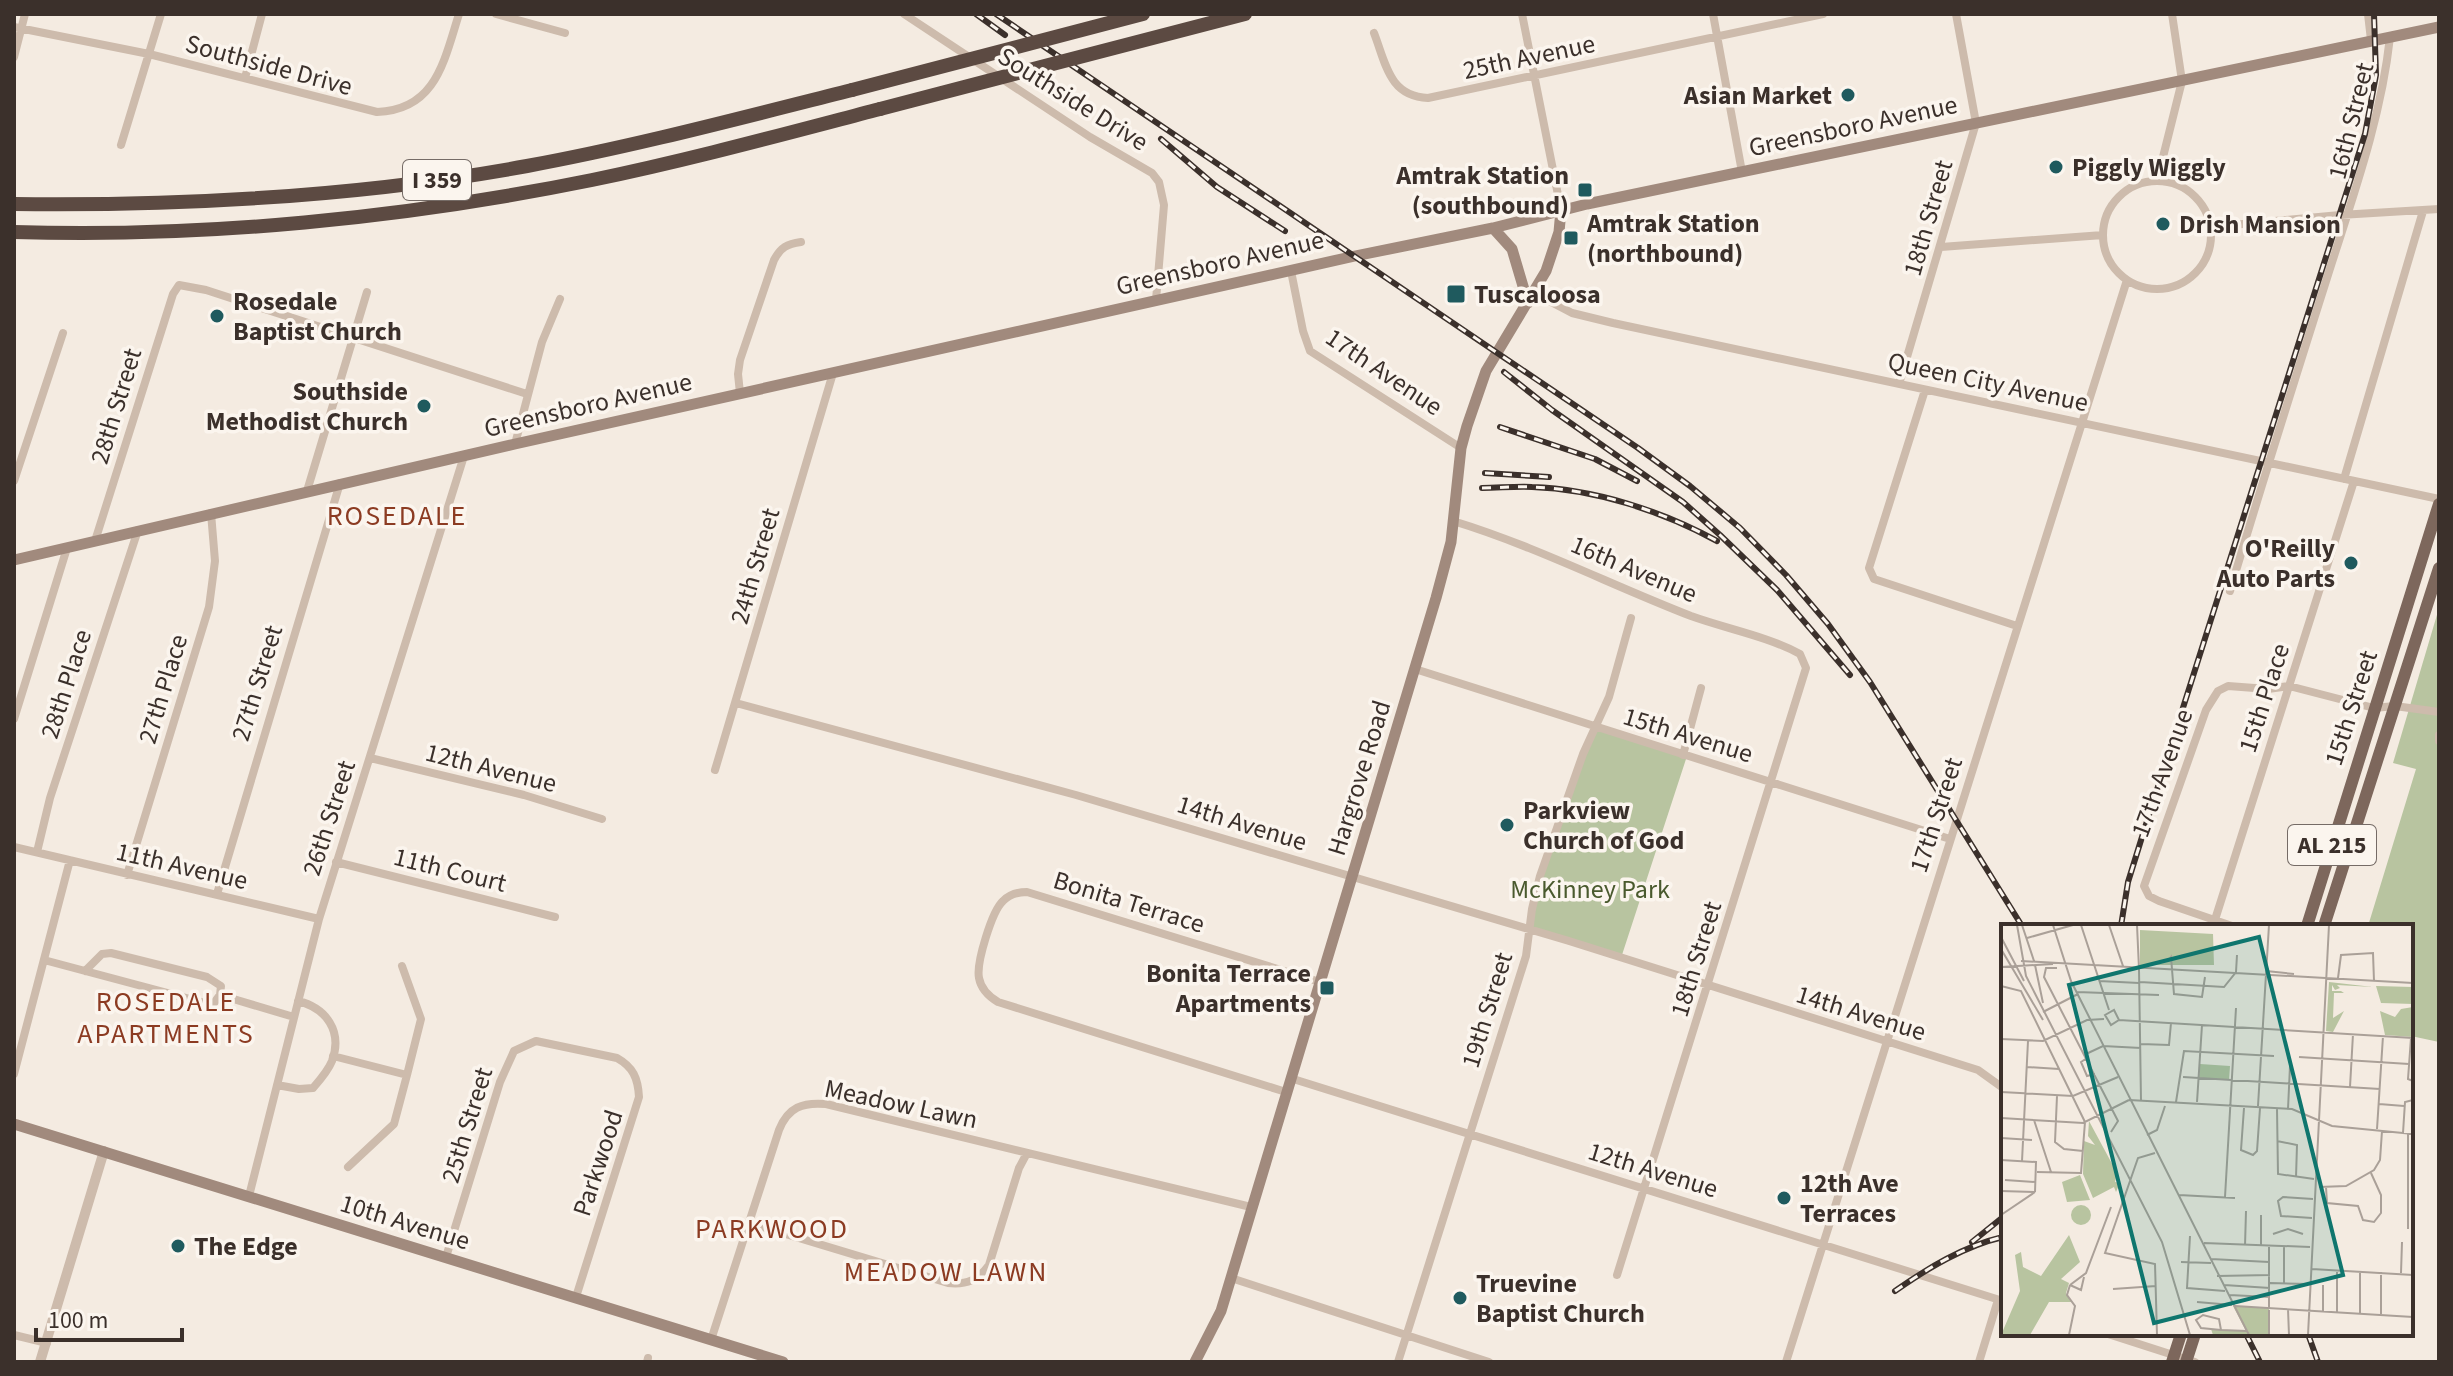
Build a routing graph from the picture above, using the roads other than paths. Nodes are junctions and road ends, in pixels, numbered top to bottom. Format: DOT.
graph roads {
  1 [pos="25,14"];
  2 [pos="161,14"];
  3 [pos="262,14"];
  4 [pos="459,14"];
  5 [pos="496,14"];
  6 [pos="904,14"];
  7 [pos="1143,14"];
  8 [pos="1245,14"];
  9 [pos="1522,14"];
  10 [pos="1713,14"];
  11 [pos="1823,14"];
  12 [pos="1956,14"];
  13 [pos="2172,14"];
  14 [pos="2368,14"];
  15 [pos="1796,17"];
  16 [pos="2439,27"];
  17 [pos="18,28"];
  18 [pos="565,33"];
  19 [pos="1374,33"];
  20 [pos="2390,37"];
  21 [pos="1718,38"];
  22 [pos="2371,40"];
  23 [pos="149,54"];
  24 [pos="14,57"];
  25 [pos="1536,75"];
  26 [pos="245,78"];
  27 [pos="2182,81"];
  28 [pos="1976,123"];
  29 [pos="121,145"];
  30 [pos="1742,172"];
  31 [pos="2157,181"];
  32 [pos="14,204"];
  33 [pos="2439,209"];
  34 [pos="1561,210"];
  35 [pos="2423,211"];
  36 [pos="2347,214"];
  37 [pos="2211,227"];
  38 [pos="1493,228"];
  39 [pos="14,232"];
  40 [pos="2103,235"];
  41 [pos="801,242"];
  42 [pos="1941,247"];
  43 [pos="1291,271"];
  44 [pos="2127,280"];
  45 [pos="367,292"];
  46 [pos="1531,298"];
  47 [pos="560,299"];
  48 [pos="1156,300"];
  49 [pos="63,333"];
  50 [pos="354,338"];
  51 [pos="833,373"];
  52 [pos="1899,384"];
  53 [pos="1925,390"];
  54 [pos="740,393"];
  55 [pos="527,394"];
  56 [pos="2081,422"];
  57 [pos="515,444"];
  58 [pos="1461,448"];
  59 [pos="464,456"];
  60 [pos="2269,461"];
  61 [pos="2349,480"];
  62 [pos="14,481"];
  63 [pos="340,483"];
  64 [pos="307,491"];
  65 [pos="2439,502"];
  66 [pos="211,513"];
  67 [pos="1453,521"];
  68 [pos="138,530"];
  69 [pos="95,541"];
  70 [pos="67,548"];
  71 [pos="14,560"];
  72 [pos="2439,568"];
  73 [pos="2230,591"];
  74 [pos="1631,618"];
  75 [pos="2017,626"];
  76 [pos="1800,654"];
  77 [pos="1415,669"];
  78 [pos="2289,686"];
  79 [pos="1701,688"];
  80 [pos="736,703"];
  81 [pos="2395,706"];
  82 [pos="2374,708"];
  83 [pos="2439,712"];
  84 [pos="14,719"];
  85 [pos="1594,726"];
  86 [pos="2439,735"];
  87 [pos="2439,741"];
  88 [pos="1683,755"];
  89 [pos="370,758"];
  90 [pos="715,770"];
  91 [pos="1771,781"];
  92 [pos="602,819"];
  93 [pos="1950,839"];
  94 [pos="15,847"];
  95 [pos="37,852"];
  96 [pos="70,860"];
  97 [pos="336,862"];
  98 [pos="127,875"];
  99 [pos="1352,877"];
  100 [pos="217,894"];
  101 [pos="555,917"];
  102 [pos="319,919"];
  103 [pos="2214,923"];
  104 [pos="2308,924"];
  105 [pos="2325,924"];
  106 [pos="1529,929"];
  107 [pos="44,960"];
  108 [pos="402,966"];
  109 [pos="85,971"];
  110 [pos="1320,982"];
  111 [pos="1709,985"];
  112 [pos="220,995"];
  113 [pos="298,1001"];
  114 [pos="294,1017"];
  115 [pos="1886,1041"];
  116 [pos="514,1051"];
  117 [pos="333,1056"];
  118 [pos="14,1074"];
  119 [pos="407,1075"];
  120 [pos="1290,1078"];
  121 [pos="277,1085"];
  122 [pos="2001,1087"];
  123 [pos="1286,1092"];
  124 [pos="14,1124"];
  125 [pos="1470,1134"];
  126 [pos="104,1151"];
  127 [pos="1027,1153"];
  128 [pos="348,1167"];
  129 [pos="1645,1188"];
  130 [pos="249,1196"];
  131 [pos="1251,1207"];
  132 [pos="749,1223"];
  133 [pos="1823,1244"];
  134 [pos="446,1257"];
  135 [pos="1617,1275"];
  136 [pos="1231,1278"];
  137 [pos="576,1297"];
  138 [pos="2001,1300"];
  139 [pos="14,1335"];
  140 [pos="1406,1336"];
  141 [pos="2114,1336"];
  142 [pos="2180,1336"];
  143 [pos="2194,1336"];
  144 [pos="711,1340"];
  145 [pos="47,1343"];
  146 [pos="40,1362"];
  147 [pos="783,1362"];
  148 [pos="1195,1362"];
  149 [pos="1398,1362"];
  150 [pos="1489,1362"];
  151 [pos="1786,1362"];
  152 [pos="1979,1362"];
  153 [pos="2172,1362"];
  154 [pos="2186,1362"];
  155 [pos="2195,1362"];
  1 -- 17 [label="street"];
  2 -- 23 [label="street"];
  3 -- 26 [label="street"];
  4 -- 26 [label="street, Southside Drive"];
  5 -- 18 [label="street"];
  6 -- 48 [label="street, Southside Drive"];
  7 -- 32 [label="highway, I 359, bridge"];
  8 -- 39 [label="highway, I 359, bridge"];
  9 -- 25 [label="street"];
  10 -- 21 [label="street"];
  11 -- 15 [label="street, 25th Avenue"];
  12 -- 28 [label="street, 18th Street"];
  13 -- 27 [label="street"];
  14 -- 22 [label="street, 16th Street"];
  15 -- 21 [label="street, 25th Avenue"];
  16 -- 20 [label="main road, Greensboro Avenue"];
  17 -- 23 [label="street, Southside Drive"];
  17 -- 24 [label="street"];
  19 -- 25 [label="street, 25th Avenue"];
  20 -- 22 [label="main road, Greensboro Avenue"];
  20 -- 36 [label="street, 16th Street"];
  21 -- 25 [label="street, 25th Avenue"];
  21 -- 30 [label="street"];
  22 -- 27 [label="main road, Greensboro Avenue"];
  23 -- 26 [label="street, Southside Drive"];
  23 -- 29 [label="street"];
  25 -- 34 [label="street"];
  27 -- 28 [label="main road, Greensboro Avenue"];
  27 -- 31 [label="street"];
  28 -- 30 [label="main road, Greensboro Avenue"];
  28 -- 42 [label="street, 18th Street"];
  30 -- 34 [label="main road, Greensboro Avenue"];
  31 -- 37 [label="street"];
  31 -- 40 [label="street"];
  33 -- 35 [label="street"];
  34 -- 38 [label="main road, Greensboro Avenue"];
  34 -- 46 [label="main road, Hargrove Road"];
  35 -- 36 [label="street"];
  35 -- 61 [label="street, 15th Place"];
  36 -- 37 [label="street"];
  36 -- 60 [label="street, 16th Street"];
  37 -- 44 [label="street"];
  38 -- 43 [label="main road, Greensboro Avenue"];
  38 -- 46 [label="main road"];
  40 -- 42 [label="street"];
  40 -- 44 [label="street"];
  41 -- 54 [label="street"];
  42 -- 52 [label="street, 18th Street"];
  43 -- 48 [label="main road, Greensboro Avenue"];
  43 -- 58 [label="street, 17th Avenue"];
  44 -- 56 [label="street, 17th Street"];
  45 -- 50 [label="street"];
  46 -- 52 [label="street, Queen City Avenue"];
  46 -- 58 [label="main road, Hargrove Road"];
  47 -- 55 [label="street"];
  48 -- 51 [label="main road, Greensboro Avenue"];
  49 -- 62 [label="street"];
  50 -- 55 [label="street"];
  50 -- 64 [label="street"];
  50 -- 69 [label="street, 28th Street"];
  51 -- 54 [label="main road, Greensboro Avenue"];
  51 -- 80 [label="street, 24th Street"];
  52 -- 53 [label="street, Queen City Avenue"];
  53 -- 56 [label="street, Queen City Avenue"];
  53 -- 75 [label="street"];
  54 -- 57 [label="main road, Greensboro Avenue"];
  55 -- 57 [label="street"];
  56 -- 60 [label="street, Queen City Avenue"];
  56 -- 75 [label="street, 17th Street"];
  57 -- 59 [label="main road, Greensboro Avenue"];
  58 -- 67 [label="main road, Hargrove Road"];
  59 -- 63 [label="main road, Greensboro Avenue"];
  59 -- 89 [label="street, 26th Street"];
  60 -- 61 [label="street, Queen City Avenue"];
  60 -- 73 [label="street, 16th Street"];
  61 -- 65 [label="street, Queen City Avenue"];
  61 -- 78 [label="street, 15th Place"];
  63 -- 64 [label="main road, Greensboro Avenue"];
  63 -- 100 [label="street, 27th Street"];
  64 -- 66 [label="main road, Greensboro Avenue"];
  65 -- 82 [label="main road, 15th Street / AL 215"];
  66 -- 68 [label="main road, Greensboro Avenue"];
  66 -- 98 [label="street, 27th Place"];
  67 -- 76 [label="street, 16th Avenue"];
  67 -- 77 [label="main road, Hargrove Road"];
  68 -- 69 [label="main road, Greensboro Avenue"];
  68 -- 95 [label="street, 28th Place"];
  69 -- 70 [label="main road, Greensboro Avenue"];
  70 -- 71 [label="main road, Greensboro Avenue"];
  70 -- 84 [label="street"];
  72 -- 81 [label="main road, 15th Street / AL 215"];
  74 -- 85 [label="street, 19th Street"];
  75 -- 93 [label="street, 17th Street"];
  76 -- 91 [label="street, 18th Street"];
  77 -- 85 [label="street, 15th Avenue"];
  77 -- 99 [label="main road, Hargrove Road"];
  78 -- 82 [label="street, 17th Avenue"];
  78 -- 103 [label="street, 15th Place"];
  78 -- 103 [label="street, 17th Avenue"];
  79 -- 88 [label="street"];
  80 -- 90 [label="street, 24th Street"];
  80 -- 99 [label="street, 14th Avenue"];
  81 -- 82 [label="street, 17th Avenue"];
  81 -- 83 [label="street, 17th Avenue"];
  81 -- 105 [label="main road, 15th Street / AL 215"];
  82 -- 104 [label="main road, 15th Street / AL 215"];
  85 -- 88 [label="street, 15th Avenue"];
  85 -- 106 [label="street, 19th Street"];
  86 -- 87 [label="street"];
  88 -- 91 [label="street, 15th Avenue"];
  89 -- 92 [label="street, 12th Avenue"];
  89 -- 97 [label="street, 26th Street"];
  91 -- 93 [label="street, 15th Avenue"];
  91 -- 111 [label="street, 18th Street"];
  93 -- 115 [label="street, 17th Street"];
  94 -- 95 [label="street, 11th Avenue"];
  95 -- 96 [label="street, 11th Avenue"];
  96 -- 98 [label="street, 11th Avenue"];
  96 -- 107 [label="street"];
  97 -- 101 [label="street, 11th Court"];
  97 -- 102 [label="street, 26th Street"];
  98 -- 100 [label="street, 11th Avenue"];
  99 -- 106 [label="street, 14th Avenue"];
  99 -- 110 [label="main road, Hargrove Road"];
  100 -- 102 [label="street, 11th Avenue"];
  102 -- 113 [label="street, 26th Street"];
  106 -- 111 [label="street, 14th Avenue"];
  106 -- 125 [label="street, 19th Street"];
  107 -- 109 [label="street"];
  107 -- 118 [label="street"];
  108 -- 119 [label="street"];
  109 -- 112 [label="street"];
  109 -- 112 [label="street"];
  110 -- 120 [label="main road, Hargrove Road"];
  110 -- 123 [label="street, Bonita Terrace"];
  111 -- 115 [label="street, 14th Avenue"];
  111 -- 129 [label="street, 18th Street"];
  112 -- 114 [label="street"];
  113 -- 114 [label="street, 26th Street"];
  113 -- 117 [label="street"];
  114 -- 121 [label="street, 26th Street"];
  115 -- 122 [label="street, 14th Avenue"];
  115 -- 133 [label="street, 17th Street"];
  116 -- 134 [label="street, 25th Street"];
  116 -- 137 [label="street, Parkwood"];
  117 -- 119 [label="street"];
  117 -- 121 [label="street"];
  119 -- 128 [label="street"];
  120 -- 123 [label="main road, Hargrove Road"];
  120 -- 125 [label="street, 12th Avenue"];
  121 -- 130 [label="street, 26th Street"];
  123 -- 131 [label="main road, Hargrove Road"];
  124 -- 126 [label="main road, 10th Avenue"];
  125 -- 129 [label="street, 12th Avenue"];
  125 -- 140 [label="street, 19th Street"];
  126 -- 130 [label="main road, 10th Avenue"];
  126 -- 145 [label="street"];
  127 -- 131 [label="street, Meadow Lawn"];
  127 -- 132 [label="street, Meadow Lawn"];
  127 -- 132 [label="street"];
  129 -- 133 [label="street, 12th Avenue"];
  129 -- 135 [label="street, 18th Street"];
  130 -- 134 [label="main road, 10th Avenue"];
  131 -- 136 [label="main road, Hargrove Road"];
  132 -- 144 [label="street, Meadow Lawn"];
  133 -- 138 [label="street, 12th Avenue"];
  133 -- 151 [label="street, 17th Street"];
  134 -- 137 [label="main road, 10th Avenue"];
  136 -- 140 [label="street"];
  136 -- 148 [label="main road, Hargrove Road"];
  137 -- 144 [label="main road, 10th Avenue"];
  138 -- 152 [label="street"];
  139 -- 145 [label="street"];
  140 -- 149 [label="street, 19th Street"];
  140 -- 150 [label="street"];
  141 -- 155 [label="street"];
  142 -- 153 [label="main road, bridge"];
  143 -- 154 [label="main road, bridge"];
  144 -- 147 [label="main road, 10th Avenue"];
  145 -- 146 [label="street"];
}
